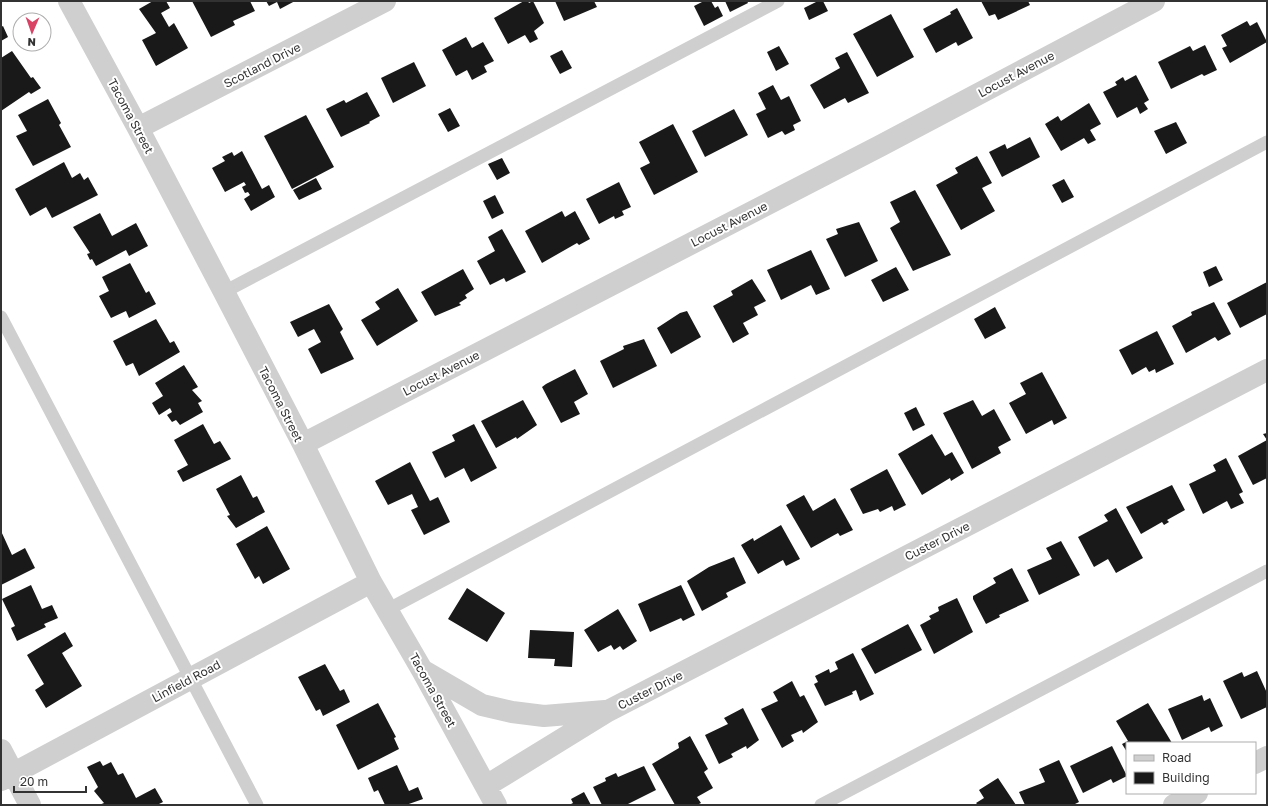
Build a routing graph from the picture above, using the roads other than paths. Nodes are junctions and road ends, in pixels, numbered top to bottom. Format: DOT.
graph roads {
  1 [pos="69,1"];
  2 [pos="385,1"];
  3 [pos="778,1"];
  4 [pos="1154,1"];
  5 [pos="138,128"];
  6 [pos="1267,142"];
  7 [pos="224,292"];
  8 [pos="1,317"];
  9 [pos="1267,370"];
  10 [pos="303,444"];
  11 [pos="1267,571"];
  12 [pos="371,582"];
  13 [pos="387,610"];
  14 [pos="422,670"];
  15 [pos="191,678"];
  16 [pos="608,711"];
  17 [pos="1,750"];
  18 [pos="1267,757"];
  19 [pos="1256,762"];
  20 [pos="7,777"];
  21 [pos="486,786"];
  22 [pos="1195,794"];
  23 [pos="30,805"];
  24 [pos="257,805"];
  25 [pos="496,805"];
  26 [pos="822,805"];
  27 [pos="1174,805"];
  1 -- 5 [label="street, Tacoma Street"];
  2 -- 5 [label="street, Scotland Drive"];
  3 -- 7 [label="lane"];
  4 -- 10 [label="street, Locust Avenue"];
  5 -- 7 [label="street, Tacoma Street"];
  6 -- 13 [label="lane"];
  7 -- 10 [label="street, Tacoma Street"];
  8 -- 15 [label="lane"];
  9 -- 16 [label="street, Custer Drive"];
  10 -- 12 [label="street, Tacoma Street"];
  11 -- 26 [label="lane"];
  12 -- 13 [label="street, Tacoma Street"];
  12 -- 15 [label="street, Linfield Road"];
  13 -- 14 [label="street, Tacoma Street"];
  14 -- 16 [label="street, Custer Drive"];
  14 -- 21 [label="street, Tacoma Street"];
  15 -- 20 [label="street, Linfield Road"];
  15 -- 24 [label="lane"];
  16 -- 21 [label="street, Custer Drive"];
  17 -- 20 [label="street"];
  18 -- 19 [label="street"];
  20 -- 23 [label="street"];
  21 -- 25 [label="street, Tacoma Street"];
  22 -- 27 [label="street"];
}
